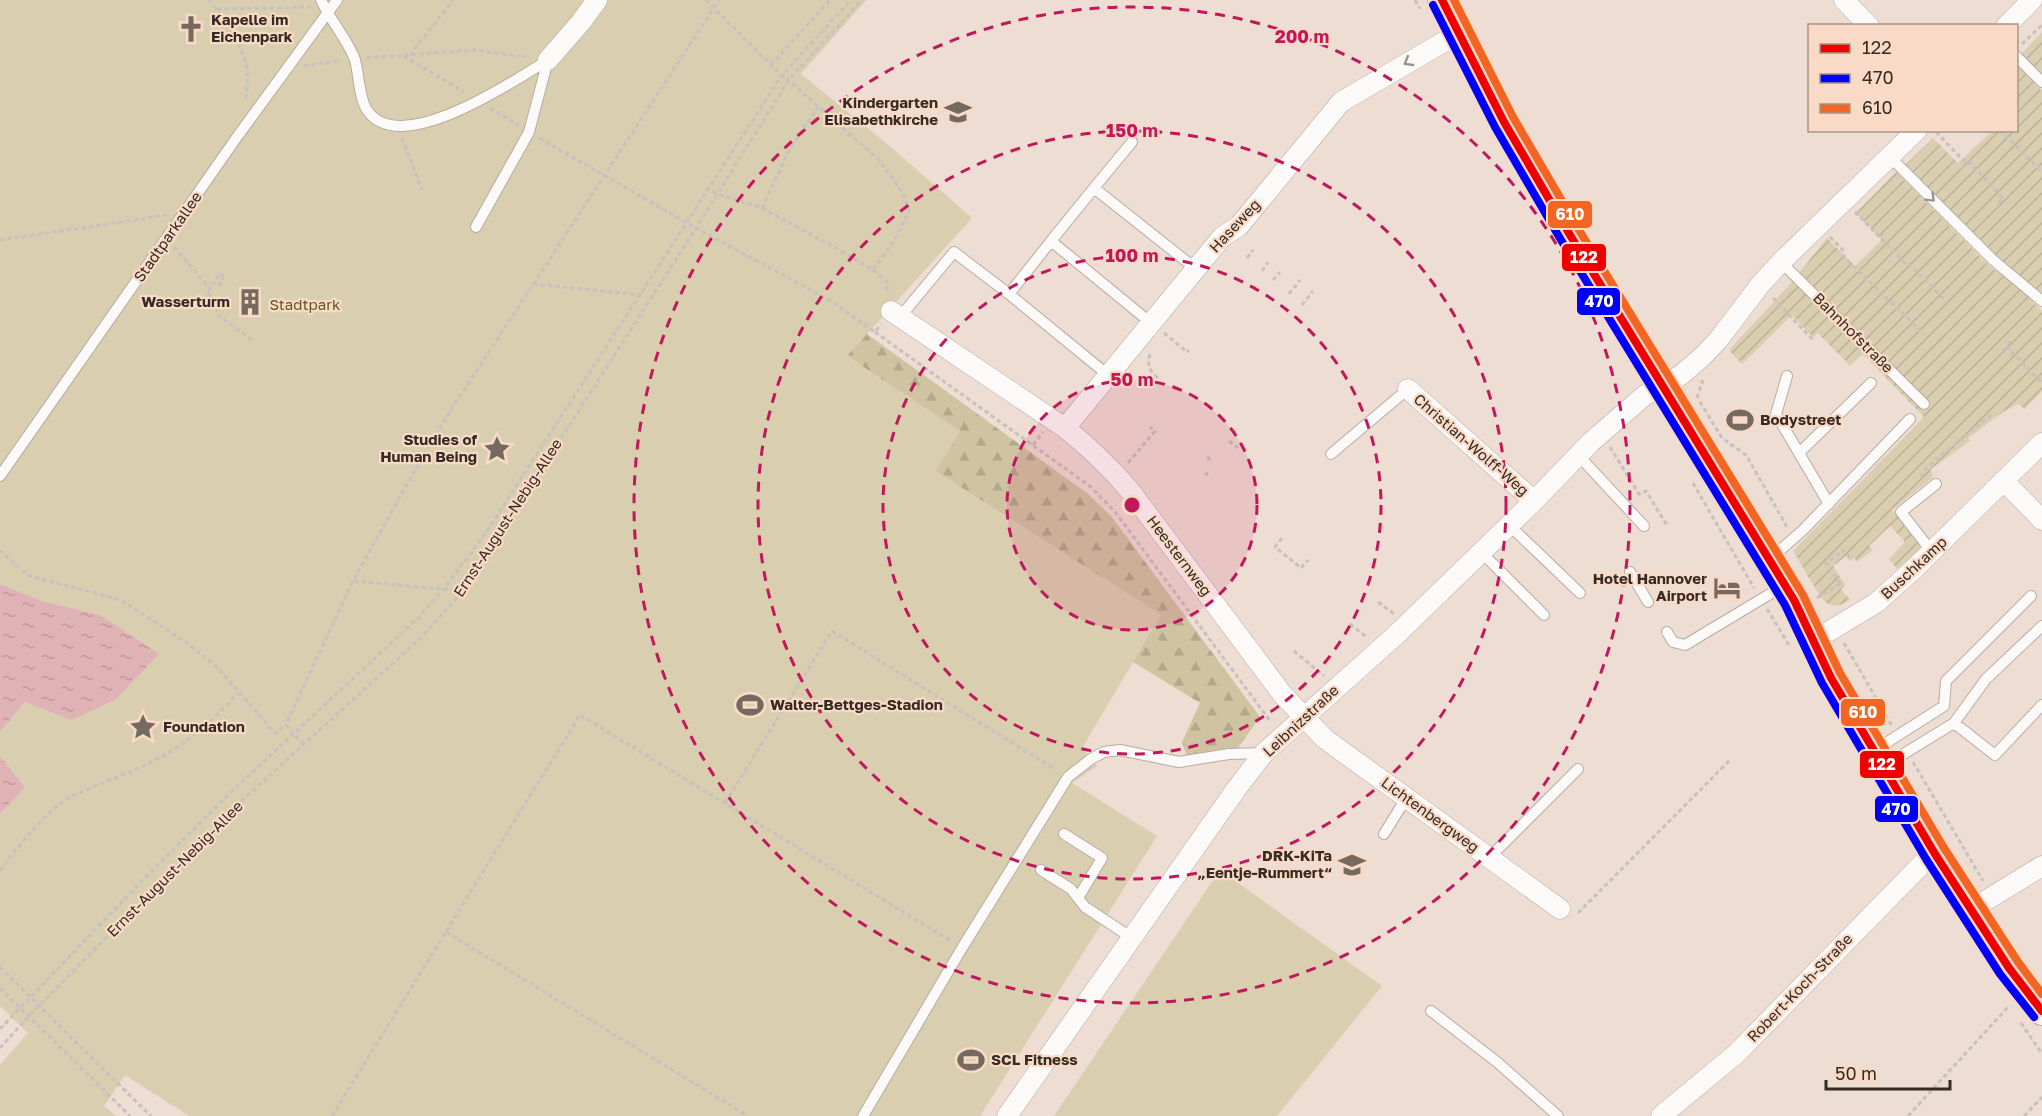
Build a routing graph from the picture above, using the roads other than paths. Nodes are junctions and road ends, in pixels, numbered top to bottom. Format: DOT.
graph roads {
  1 [pos="321,0"];
  2 [pos="337,0"];
  3 [pos="597,0"];
  4 [pos="1442,0"];
  5 [pos="1844,0"];
  6 [pos="2032,0"];
  7 [pos="327,14"];
  8 [pos="1867,24"];
  9 [pos="2008,24"];
  10 [pos="1459,33"];
  11 [pos="2018,58"];
  12 [pos="548,60"];
  13 [pos="2042,82"];
  14 [pos="1915,132"];
  15 [pos="1132,142"];
  16 [pos="1890,156"];
  17 [pos="1094,188"];
  18 [pos="476,227"];
  19 [pos="1051,241"];
  20 [pos="1781,262"];
  21 [pos="1196,269"];
  22 [pos="1009,294"];
  23 [pos="2042,301"];
  24 [pos="896,314"];
  25 [pos="1151,323"];
  26 [pos="1108,375"];
  27 [pos="1787,376"];
  28 [pos="1871,383"];
  29 [pos="1662,386"];
  30 [pos="1408,389"];
  31 [pos="1924,404"];
  32 [pos="1910,419"];
  33 [pos="1065,428"];
  34 [pos="2042,443"];
  35 [pos="1799,453"];
  36 [pos="1331,454"];
  37 [pos="1578,455"];
  38 [pos="0,476"];
  39 [pos="2004,481"];
  40 [pos="1936,484"];
  41 [pos="1534,501"];
  42 [pos="1829,504"];
  43 [pos="2042,520"];
  44 [pos="1509,525"];
  45 [pos="1644,526"];
  46 [pos="1481,552"];
  47 [pos="1932,552"];
  48 [pos="1770,559"];
  49 [pos="1630,572"];
  50 [pos="1785,585"];
  51 [pos="1580,593"];
  52 [pos="2031,596"];
  53 [pos="1648,602"];
  54 [pos="1544,615"];
  55 [pos="2042,626"];
  56 [pos="1667,632"];
  57 [pos="1813,641"];
  58 [pos="2042,705"];
  59 [pos="1303,717"];
  60 [pos="1954,723"];
  61 [pos="1264,753"];
  62 [pos="1879,758"];
  63 [pos="1578,769"];
  64 [pos="1409,800"];
  65 [pos="1064,834"];
  66 [pos="1384,834"];
  67 [pos="1935,854"];
  68 [pos="1489,858"];
  69 [pos="2042,866"];
  70 [pos="1041,870"];
  71 [pos="1078,898"];
  72 [pos="1560,909"];
  73 [pos="1972,909"];
  74 [pos="1132,938"];
  75 [pos="1431,1011"];
  76 [pos="2042,1011"];
  77 [pos="863,1116"];
  78 [pos="1007,1116"];
  79 [pos="1558,1116"];
  80 [pos="1660,1116"];
  1 -- 7 [label="lane"];
  2 -- 7 [label="lane, Stadtparkallee"];
  3 -- 12 [label="street"];
  4 -- 10 [label="street"];
  5 -- 8 [label="street"];
  6 -- 9 [label="street"];
  7 -- 12 [label="lane"];
  7 -- 38 [label="lane, Stadtparkallee"];
  10 -- 21 [label="street, Haseweg, one-way"];
  10 -- 29 [label="street"];
  11 -- 13 [label="lane"];
  12 -- 18 [label="lane"];
  14 -- 16 [label="street"];
  15 -- 17 [label="lane"];
  16 -- 20 [label="street"];
  16 -- 23 [label="lane, one-way"];
  17 -- 19 [label="lane"];
  17 -- 21 [label="lane"];
  19 -- 22 [label="lane"];
  19 -- 25 [label="lane"];
  20 -- 29 [label="street"];
  20 -- 31 [label="lane, Bahnhofstraße"];
  21 -- 25 [label="street, Haseweg"];
  22 -- 24 [label="lane"];
  22 -- 26 [label="lane"];
  24 -- 33 [label="street, Heesternweg"];
  25 -- 26 [label="street, Haseweg"];
  26 -- 33 [label="street, Haseweg"];
  27 -- 35 [label="lane"];
  28 -- 35 [label="lane"];
  29 -- 37 [label="street, Leibnizstraße"];
  29 -- 48 [label="street"];
  30 -- 36 [label="lane"];
  30 -- 41 [label="street, Christian-Wolff-Weg"];
  32 -- 42 [label="lane"];
  33 -- 59 [label="street, Heesternweg"];
  34 -- 39 [label="street, Buschkamp"];
  35 -- 42 [label="lane"];
  37 -- 41 [label="street, Leibnizstraße"];
  37 -- 45 [label="lane"];
  39 -- 43 [label="street"];
  39 -- 47 [label="street, Buschkamp"];
  40 -- 47 [label="lane"];
  41 -- 44 [label="street, Leibnizstraße"];
  42 -- 48 [label="lane"];
  44 -- 46 [label="street, Leibnizstraße"];
  44 -- 51 [label="lane"];
  46 -- 54 [label="lane"];
  46 -- 59 [label="street, Leibnizstraße"];
  47 -- 57 [label="street, Buschkamp"];
  48 -- 50 [label="street"];
  49 -- 53 [label="lane"];
  50 -- 56 [label="lane"];
  50 -- 57 [label="street"];
  52 -- 62 [label="lane"];
  55 -- 60 [label="lane"];
  57 -- 62 [label="street"];
  58 -- 60 [label="lane"];
  59 -- 61 [label="street, Leibnizstraße"];
  59 -- 64 [label="street, Lichtenbergweg"];
  60 -- 62 [label="lane"];
  61 -- 74 [label="street, Leibnizstraße"];
  61 -- 77 [label="lane"];
  62 -- 67 [label="street"];
  63 -- 68 [label="lane"];
  64 -- 66 [label="lane"];
  64 -- 68 [label="street, Lichtenbergweg"];
  65 -- 71 [label="lane"];
  67 -- 73 [label="street"];
  67 -- 80 [label="street, Robert-Koch-Straße"];
  68 -- 72 [label="street, Lichtenbergweg"];
  69 -- 73 [label="street"];
  70 -- 71 [label="lane"];
  71 -- 74 [label="lane"];
  73 -- 76 [label="street"];
  74 -- 78 [label="street, Leibnizstraße"];
  75 -- 79 [label="lane"];
}
